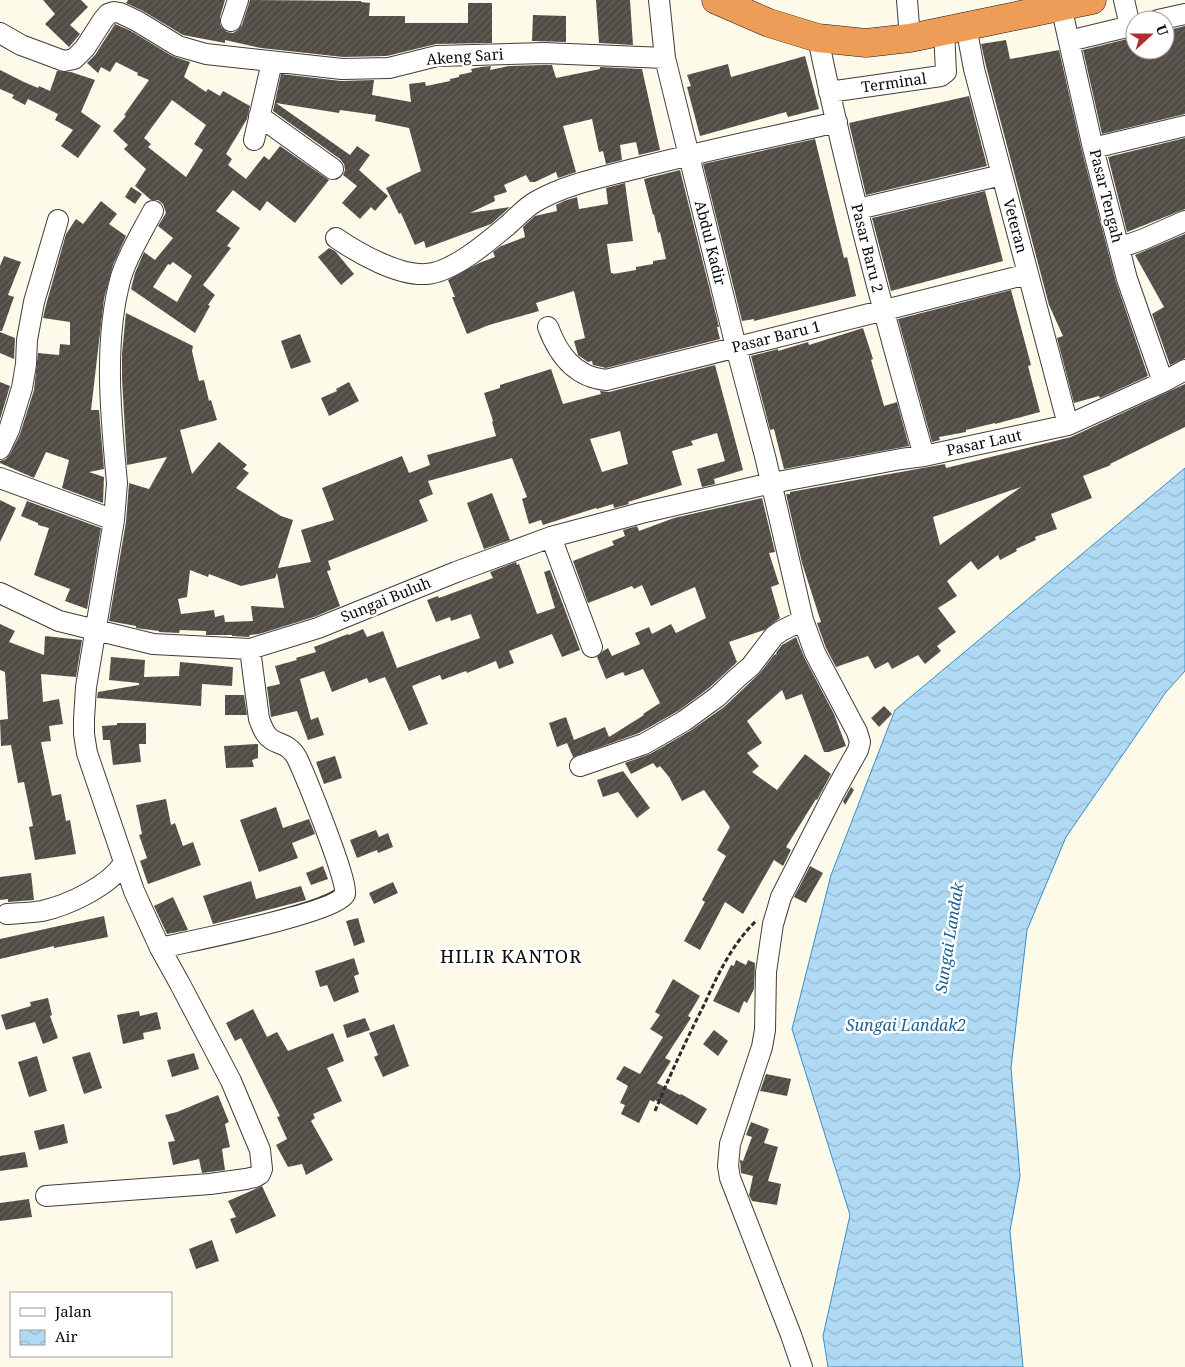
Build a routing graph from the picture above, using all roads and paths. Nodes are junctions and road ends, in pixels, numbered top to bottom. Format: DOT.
graph roads {
  1 [pos="238,0"];
  2 [pos="659,0"];
  3 [pos="716,0"];
  4 [pos="907,0"];
  5 [pos="1092,0"];
  6 [pos="1182,0"];
  7 [pos="1061,6"];
  8 [pos="1185,13"];
  9 [pos="231,21"];
  10 [pos="955,28"];
  11 [pos="1125,28"];
  12 [pos="0,33"];
  13 [pos="818,38"];
  14 [pos="910,38"];
  15 [pos="1069,41"];
  16 [pos="665,58"];
  17 [pos="272,62"];
  18 [pos="829,92"];
  19 [pos="259,116"];
  20 [pos="837,122"];
  21 [pos="1185,126"];
  22 [pos="254,140"];
  23 [pos="1093,148"];
  24 [pos="688,155"];
  25 [pos="333,170"];
  26 [pos="1002,175"];
  27 [pos="858,210"];
  28 [pos="153,211"];
  29 [pos="58,220"];
  30 [pos="1185,221"];
  31 [pos="336,238"];
  32 [pos="1119,248"];
  33 [pos="1028,274"];
  34 [pos="882,309"];
  35 [pos="548,327"];
  36 [pos="736,347"];
  37 [pos="1185,370"];
  38 [pos="1163,382"];
  39 [pos="1068,425"];
  40 [pos="0,449"];
  41 [pos="924,456"];
  42 [pos="0,478"];
  43 [pos="772,483"];
  44 [pos="114,520"];
  45 [pos="551,538"];
  46 [pos="0,593"];
  47 [pos="803,620"];
  48 [pos="96,630"];
  49 [pos="592,647"];
  50 [pos="250,649"];
  51 [pos="580,766"];
  52 [pos="124,863"];
  53 [pos="781,897"];
  54 [pos="7,914"];
  55 [pos="160,948"];
  56 [pos="655,1111"];
  57 [pos="46,1196"];
  58 [pos="802,1367"];
  1 -- 9 [label="street"];
  2 -- 16 [label="street, Abdul Kadir"];
  3 -- 13 [label="highway"];
  4 -- 14 [label="street"];
  5 -- 7 [label="highway"];
  6 -- 8 [label="street"];
  7 -- 10 [label="highway"];
  7 -- 15 [label="street, Pasar Tengah"];
  10 -- 14 [label="highway"];
  10 -- 18 [label="street, Terminal"];
  10 -- 26 [label="street, Veteran"];
  11 -- 15 [label="street"];
  12 -- 17 [label="street, Akeng Sari"];
  13 -- 14 [label="highway"];
  13 -- 18 [label="street, Pasar Baru 2"];
  15 -- 23 [label="street, Pasar Tengah"];
  16 -- 17 [label="street, Akeng Sari"];
  16 -- 24 [label="street, Abdul Kadir"];
  17 -- 19 [label="street"];
  18 -- 20 [label="street, Pasar Baru 2"];
  19 -- 22 [label="street"];
  19 -- 25 [label="street"];
  20 -- 24 [label="street"];
  20 -- 27 [label="street, Pasar Baru 2"];
  21 -- 23 [label="street"];
  23 -- 32 [label="street, Pasar Tengah"];
  24 -- 31 [label="street"];
  24 -- 36 [label="street, Abdul Kadir"];
  26 -- 27 [label="street"];
  26 -- 33 [label="street, Veteran"];
  27 -- 34 [label="street, Pasar Baru 2"];
  28 -- 44 [label="street"];
  29 -- 40 [label="street"];
  30 -- 32 [label="street"];
  32 -- 38 [label="street, Pasar Tengah"];
  33 -- 34 [label="street, Pasar Baru 1"];
  33 -- 39 [label="street, Veteran"];
  34 -- 36 [label="street, Pasar Baru 1"];
  34 -- 41 [label="street, Pasar Baru 2"];
  35 -- 36 [label="street, Pasar Baru 1"];
  36 -- 43 [label="street, Abdul Kadir"];
  37 -- 38 [label="street, Pasar Laut"];
  38 -- 39 [label="street, Pasar Laut"];
  39 -- 41 [label="street, Pasar Laut"];
  41 -- 43 [label="street, Pasar Laut"];
  42 -- 44 [label="street"];
  43 -- 45 [label="street, Sungai Buluh"];
  43 -- 47 [label="street, Abdul Kadir"];
  44 -- 48 [label="street"];
  45 -- 49 [label="street"];
  45 -- 50 [label="street, Sungai Buluh"];
  46 -- 48 [label="street, Sungai Buluh"];
  47 -- 51 [label="street"];
  47 -- 53 [label="street, Abdul Kadir"];
  48 -- 50 [label="street, Sungai Buluh"];
  48 -- 52 [label="street"];
  50 -- 55 [label="street"];
  52 -- 54 [label="street"];
  52 -- 55 [label="street"];
  53 -- 56 [label="path"];
  53 -- 58 [label="street"];
  55 -- 57 [label="street"];
}
